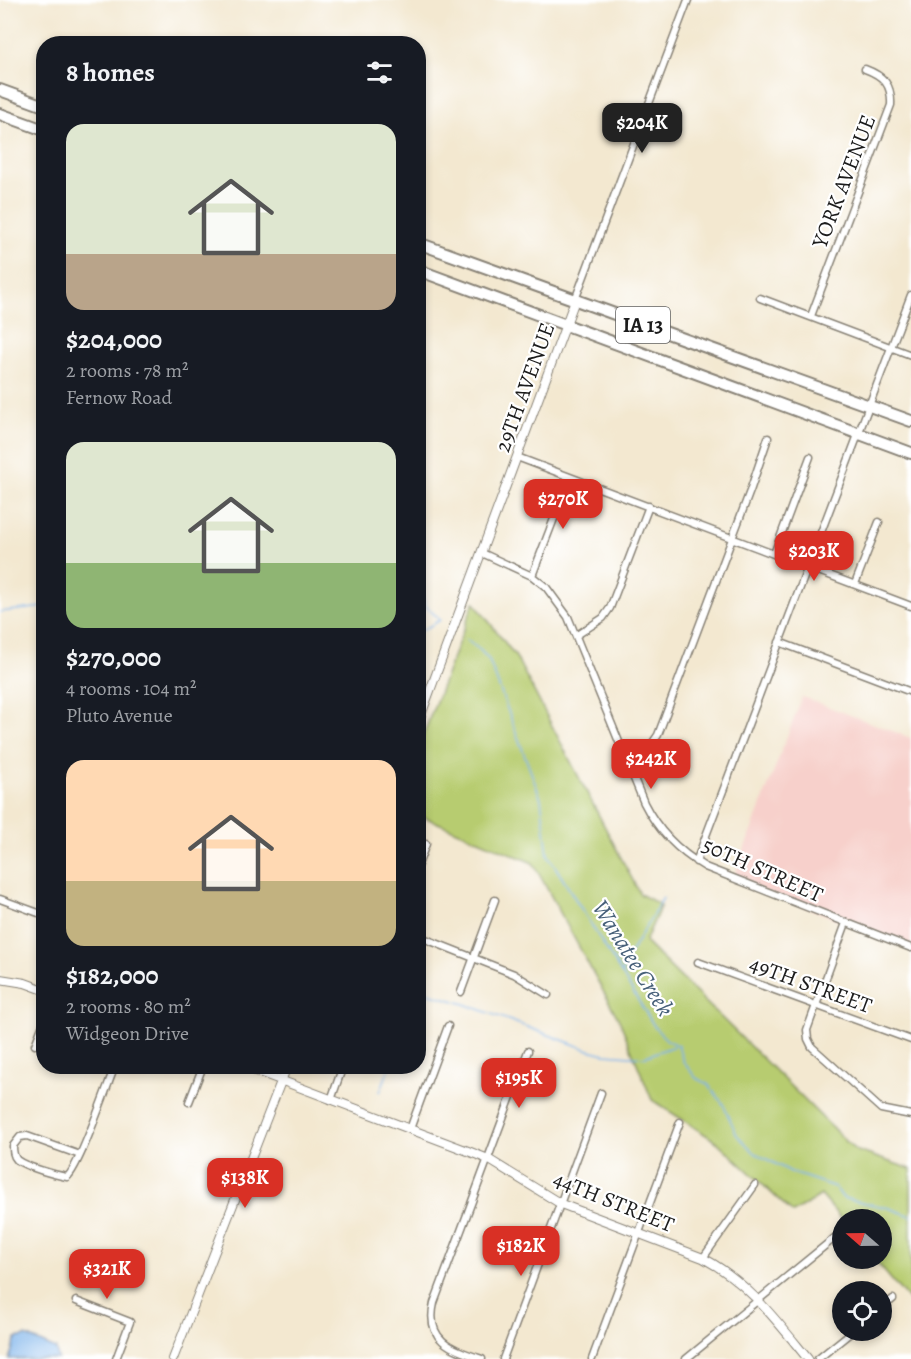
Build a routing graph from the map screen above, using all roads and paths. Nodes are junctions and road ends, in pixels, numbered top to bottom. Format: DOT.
graph roads {
  1 [pos="687,0"];
  2 [pos="865,69"];
  3 [pos="0,90"];
  4 [pos="36,103"];
  5 [pos="0,114"];
  6 [pos="36,127"];
  7 [pos="426,246"];
  8 [pos="426,273"];
  9 [pos="911,295"];
  10 [pos="760,298"];
  11 [pos="575,300"];
  12 [pos="811,316"];
  13 [pos="566,325"];
  14 [pos="891,348"];
  15 [pos="911,355"];
  16 [pos="869,405"];
  17 [pos="911,421"];
  18 [pos="858,434"];
  19 [pos="768,438"];
  20 [pos="911,453"];
  21 [pos="810,456"];
  22 [pos="517,457"];
  23 [pos="570,477"];
  24 [pos="649,506"];
  25 [pos="879,522"];
  26 [pos="732,538"];
  27 [pos="482,553"];
  28 [pos="774,554"];
  29 [pos="807,566"];
  30 [pos="532,576"];
  31 [pos="855,584"];
  32 [pos="911,606"];
  33 [pos="577,635"];
  34 [pos="779,642"];
  35 [pos="911,692"];
  36 [pos="426,702"];
  37 [pos="627,760"];
  38 [pos="696,862"];
  39 [pos="0,899"];
  40 [pos="495,900"];
  41 [pos="36,912"];
  42 [pos="846,923"];
  43 [pos="426,939"];
  44 [pos="911,948"];
  45 [pos="473,957"];
  46 [pos="698,962"];
  47 [pos="0,979"];
  48 [pos="36,987"];
  49 [pos="461,992"];
  50 [pos="548,994"];
  51 [pos="815,1005"];
  52 [pos="448,1026"];
  53 [pos="911,1040"];
  54 [pos="528,1051"];
  55 [pos="112,1074"];
  56 [pos="200,1074"];
  57 [pos="263,1074"];
  58 [pos="284,1074"];
  59 [pos="340,1074"];
  60 [pos="281,1081"];
  61 [pos="601,1093"];
  62 [pos="331,1100"];
  63 [pos="189,1102"];
  64 [pos="911,1115"];
  65 [pos="680,1122"];
  66 [pos="410,1129"];
  67 [pos="80,1155"];
  68 [pos="488,1159"];
  69 [pos="755,1185"];
  70 [pos="561,1204"];
  71 [pos="639,1233"];
  72 [pos="832,1241"];
  73 [pos="703,1258"];
  74 [pos="758,1300"];
  75 [pos="76,1301"];
  76 [pos="840,1341"];
  77 [pos="116,1359"];
  78 [pos="173,1359"];
  79 [pos="482,1359"];
  80 [pos="503,1359"];
  81 [pos="592,1359"];
  82 [pos="686,1359"];
  83 [pos="808,1359"];
  84 [pos="818,1359"];
  1 -- 11 [label="street"];
  2 -- 12 [label="street, YORK AVENUE"];
  3 -- 4 [label="highway"];
  5 -- 6 [label="highway"];
  7 -- 11 [label="highway, IA 13"];
  8 -- 13 [label="highway, IA 13"];
  9 -- 14 [label="street"];
  10 -- 12 [label="street"];
  11 -- 13 [label="street, 29TH AVENUE"];
  11 -- 16 [label="highway, IA 13"];
  12 -- 14 [label="street"];
  13 -- 18 [label="highway, IA 13"];
  13 -- 22 [label="street, 29TH AVENUE"];
  14 -- 15 [label="street"];
  14 -- 16 [label="street"];
  16 -- 17 [label="highway, IA 13"];
  16 -- 18 [label="street"];
  18 -- 20 [label="highway, IA 13"];
  18 -- 29 [label="street"];
  19 -- 26 [label="street"];
  21 -- 28 [label="street"];
  22 -- 23 [label="street"];
  22 -- 27 [label="street, 29TH AVENUE"];
  23 -- 24 [label="street"];
  23 -- 30 [label="street"];
  24 -- 26 [label="street"];
  24 -- 33 [label="street"];
  25 -- 31 [label="street"];
  26 -- 28 [label="street"];
  26 -- 37 [label="street"];
  27 -- 30 [label="street, 50TH STREET"];
  27 -- 36 [label="street, 29TH AVENUE"];
  28 -- 29 [label="street"];
  29 -- 31 [label="street"];
  29 -- 34 [label="street"];
  30 -- 33 [label="street, 50TH STREET"];
  31 -- 32 [label="street"];
  33 -- 37 [label="street, 50TH STREET"];
  34 -- 35 [label="street"];
  34 -- 38 [label="street"];
  37 -- 38 [label="street, 50TH STREET"];
  38 -- 42 [label="street, 50TH STREET"];
  39 -- 41 [label="street"];
  40 -- 45 [label="street"];
  42 -- 44 [label="street, 50TH STREET"];
  42 -- 51 [label="street"];
  43 -- 45 [label="street"];
  45 -- 49 [label="street"];
  45 -- 50 [label="street"];
  46 -- 51 [label="street, 49TH STREET"];
  47 -- 48 [label="street"];
  51 -- 53 [label="street, 49TH STREET"];
  51 -- 64 [label="street"];
  52 -- 66 [label="street"];
  54 -- 68 [label="street"];
  55 -- 67 [label="street"];
  56 -- 63 [label="street"];
  57 -- 60 [label="street, 44TH STREET"];
  58 -- 60 [label="street"];
  59 -- 62 [label="street"];
  60 -- 62 [label="street, 44TH STREET"];
  60 -- 78 [label="street"];
  61 -- 70 [label="street"];
  62 -- 66 [label="street, 44TH STREET"];
  65 -- 71 [label="street"];
  66 -- 68 [label="street, 44TH STREET"];
  67 -- 67 [label="street"];
  68 -- 70 [label="street, 44TH STREET"];
  68 -- 79 [label="street"];
  69 -- 73 [label="street"];
  70 -- 71 [label="street, 44TH STREET"];
  70 -- 80 [label="street"];
  71 -- 73 [label="street, 44TH STREET"];
  71 -- 81 [label="street"];
  72 -- 74 [label="street"];
  73 -- 74 [label="street, 44TH STREET"];
  74 -- 82 [label="street"];
  74 -- 83 [label="street, 44TH STREET"];
  75 -- 77 [label="street"];
  76 -- 84 [label="street"];
}
